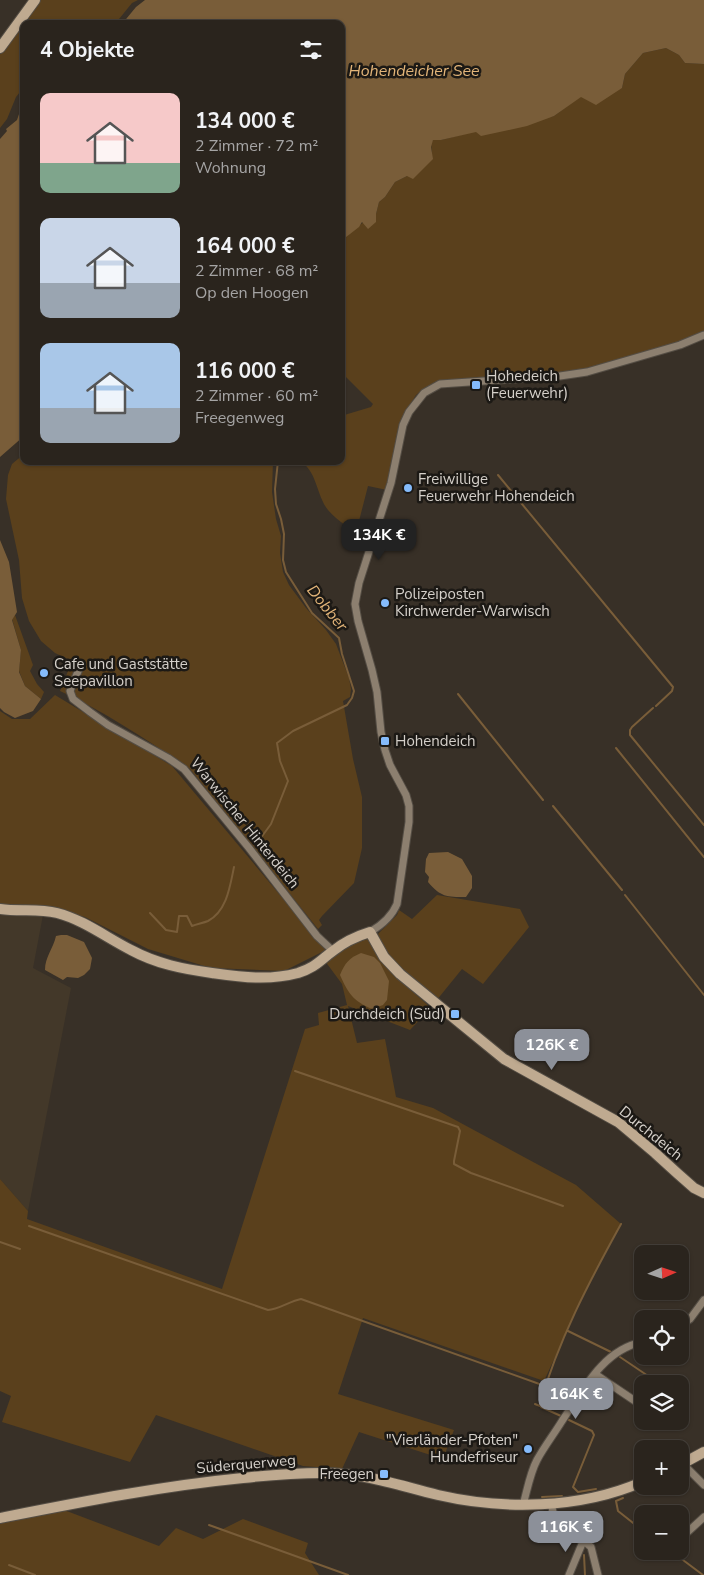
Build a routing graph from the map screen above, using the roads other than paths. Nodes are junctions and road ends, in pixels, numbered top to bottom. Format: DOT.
graph roads {
  1 [pos="35,0"];
  2 [pos="20,20"];
  3 [pos="20,21"];
  4 [pos="0,48"];
  5 [pos="704,335"];
  6 [pos="79,669"];
  7 [pos="0,910"];
  8 [pos="370,932"];
  9 [pos="333,951"];
  10 [pos="704,1193"];
  11 [pos="704,1300"];
  12 [pos="689,1320"];
  13 [pos="634,1345"];
  14 [pos="595,1374"];
  15 [pos="634,1400"];
  16 [pos="704,1452"];
  17 [pos="689,1460"];
  18 [pos="689,1471"];
  19 [pos="704,1485"];
  20 [pos="634,1486"];
  21 [pos="551,1503"];
  22 [pos="523,1505"];
  23 [pos="704,1517"];
  24 [pos="0,1518"];
  25 [pos="689,1531"];
  26 [pos="584,1539"];
  27 [pos="569,1575"];
  28 [pos="598,1575"];
  1 -- 2 [label="street"];
  3 -- 4 [label="street"];
  5 -- 8 [label="street"];
  6 -- 9 [label="street, Warwischer Hinterdeich"];
  7 -- 9 [label="street"];
  8 -- 9 [label="street"];
  8 -- 10 [label="street, Durchdeich"];
  11 -- 12 [label="street"];
  13 -- 14 [label="street"];
  14 -- 15 [label="street"];
  14 -- 22 [label="street"];
  16 -- 17 [label="street"];
  18 -- 19 [label="street"];
  20 -- 21 [label="street, Süderquerweg"];
  21 -- 22 [label="street, Süderquerweg"];
  21 -- 26 [label="street"];
  22 -- 24 [label="street, Süderquerweg"];
  23 -- 25 [label="street"];
  26 -- 27 [label="street"];
  26 -- 28 [label="street"];
}
